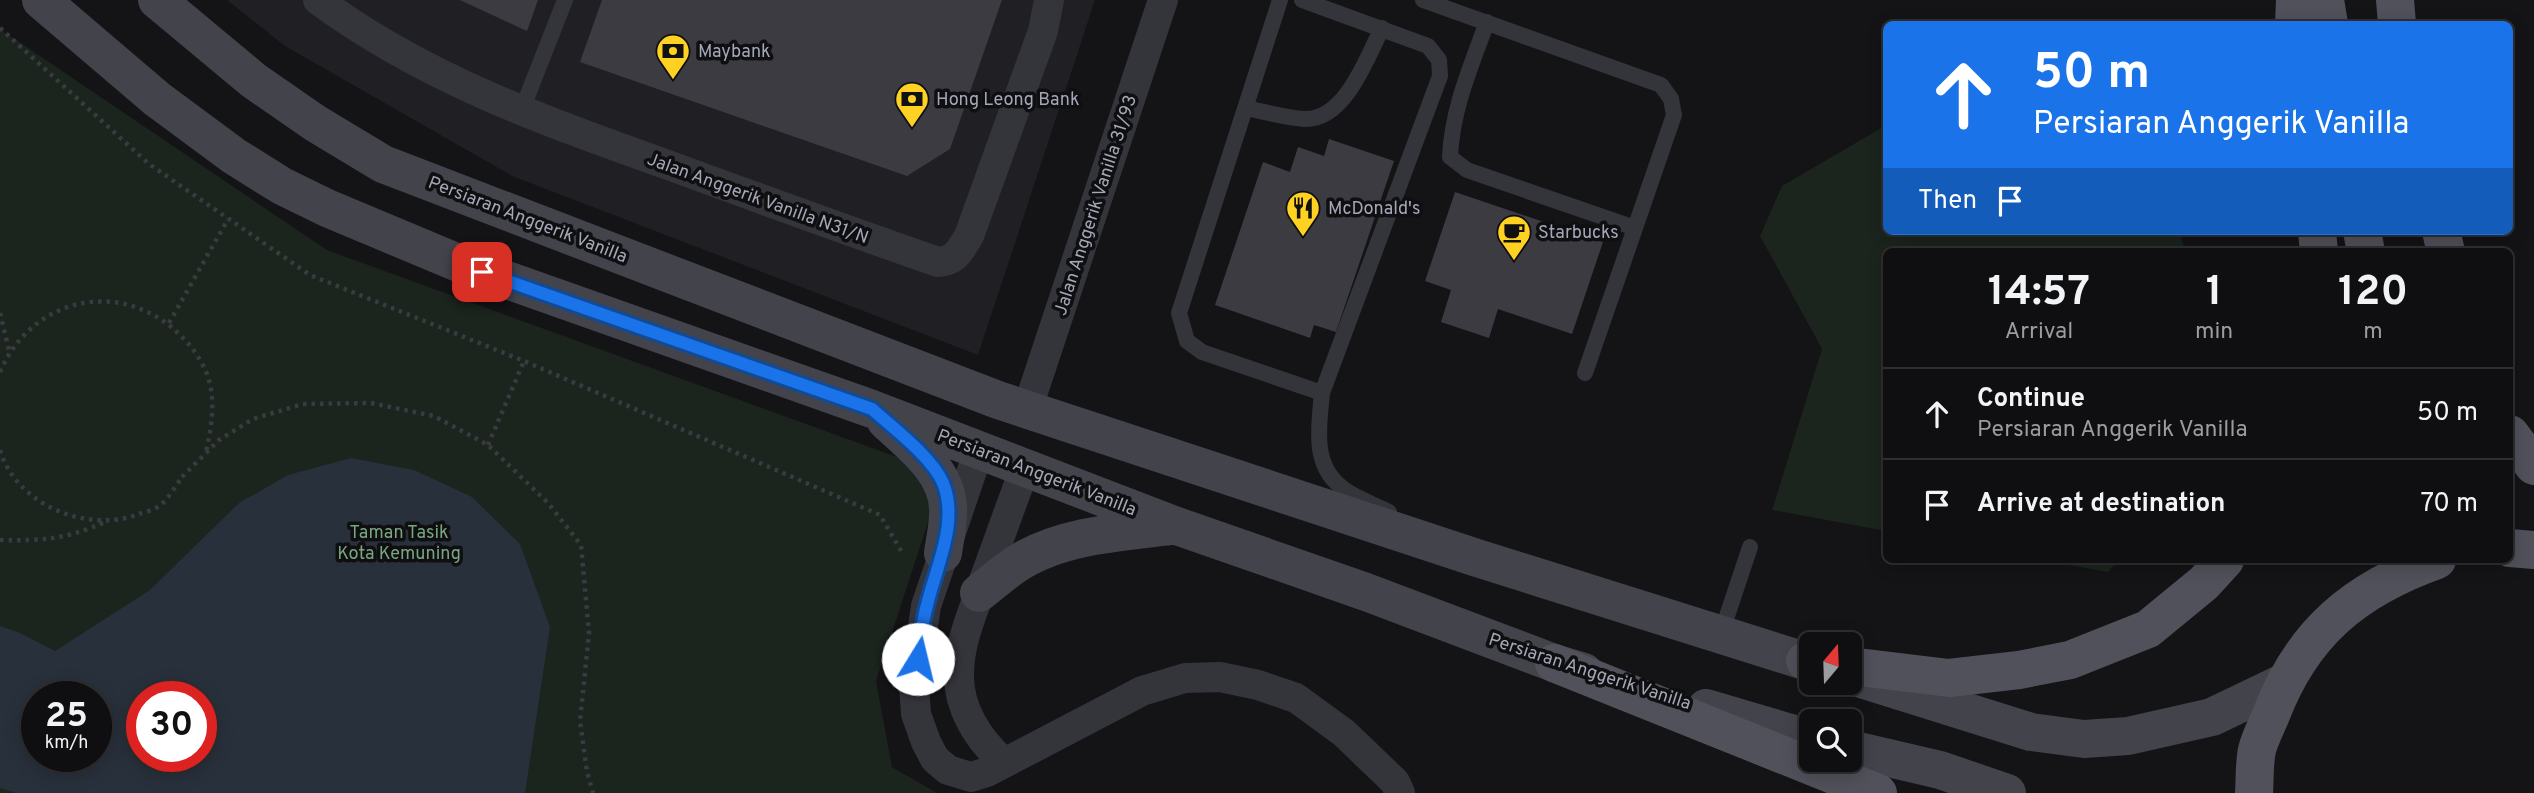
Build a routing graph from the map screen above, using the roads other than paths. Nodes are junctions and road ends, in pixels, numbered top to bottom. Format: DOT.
graph roads {
  1 [pos="41,0"];
  2 [pos="157,0"];
  3 [pos="318,0"];
  4 [pos="565,0"];
  5 [pos="1049,0"];
  6 [pos="1163,0"];
  7 [pos="1280,0"];
  8 [pos="1301,0"];
  9 [pos="1423,0"];
  10 [pos="2295,0"];
  11 [pos="2325,0"];
  12 [pos="2395,0"];
  13 [pos="2294,21"];
  14 [pos="2328,21"];
  15 [pos="2397,21"];
  16 [pos="1487,22"];
  17 [pos="1382,28"];
  18 [pos="1246,108"];
  19 [pos="521,112"];
  20 [pos="1634,228"];
  21 [pos="1585,373"];
  22 [pos="1322,393"];
  23 [pos="872,409"];
  24 [pos="1027,410"];
  25 [pos="2513,438"];
  26 [pos="979,450"];
  27 [pos="2534,466"];
  28 [pos="1037,472"];
  29 [pos="1174,525"];
  30 [pos="1750,547"];
  31 [pos="2513,548"];
  32 [pos="2534,550"];
  33 [pos="943,552"];
  34 [pos="1478,558"];
  35 [pos="2222,563"];
  36 [pos="2364,563"];
  37 [pos="2428,563"];
  38 [pos="979,593"];
  39 [pos="2351,603"];
  40 [pos="1720,636"];
  41 [pos="1799,659"];
  42 [pos="1554,663"];
  43 [pos="1862,667"];
  44 [pos="1862,680"];
  45 [pos="2283,683"];
  46 [pos="1799,736"];
  47 [pos="1862,752"];
  48 [pos="1004,762"];
  49 [pos="1400,793"];
  50 [pos="1878,793"];
  51 [pos="2007,793"];
  52 [pos="2254,793"];
  1 -- 23 [label="main road, Persiaran Anggerik Vanilla"];
  2 -- 24 [label="main road, Persiaran Anggerik Vanilla"];
  3 -- 19 [label="street, Jalan Anggerik Vanilla N31/N"];
  4 -- 19 [label="lane"];
  5 -- 19 [label="street, Jalan Anggerik Vanilla N31/N"];
  6 -- 24 [label="street, Jalan Anggerik Vanilla 31/93"];
  7 -- 18 [label="lane"];
  8 -- 17 [label="lane"];
  9 -- 16 [label="lane"];
  10 -- 13 [label="main road"];
  11 -- 14 [label="main road"];
  12 -- 15 [label="main road"];
  16 -- 20 [label="lane"];
  16 -- 20 [label="lane"];
  17 -- 18 [label="lane"];
  17 -- 22 [label="lane"];
  18 -- 22 [label="lane"];
  20 -- 21 [label="lane"];
  22 -- 34 [label="lane"];
  23 -- 26 [label="main road, Persiaran Anggerik Vanilla"];
  23 -- 33 [label="main road"];
  24 -- 28 [label="main road"];
  24 -- 34 [label="main road, Persiaran Anggerik Vanilla"];
  25 -- 27 [label="main road"];
  26 -- 28 [label="main road, Persiaran Anggerik Vanilla"];
  26 -- 33 [label="street"];
  28 -- 29 [label="main road, Persiaran Anggerik Vanilla"];
  28 -- 38 [label="street"];
  29 -- 38 [label="main road"];
  29 -- 42 [label="main road, Persiaran Anggerik Vanilla"];
  30 -- 40 [label="lane"];
  31 -- 32 [label="main road"];
  33 -- 48 [label="street"];
  34 -- 40 [label="main road, Persiaran Anggerik Vanilla"];
  35 -- 43 [label="main road"];
  36 -- 39 [label="main road"];
  37 -- 39 [label="main road"];
  38 -- 48 [label="street"];
  39 -- 45 [label="main road"];
  40 -- 41 [label="main road, Persiaran Anggerik Vanilla"];
  42 -- 46 [label="main road, Persiaran Anggerik Vanilla"];
  42 -- 50 [label="main road"];
  44 -- 45 [label="main road"];
  45 -- 52 [label="main road"];
  47 -- 51 [label="main road"];
  48 -- 49 [label="street"];
}
